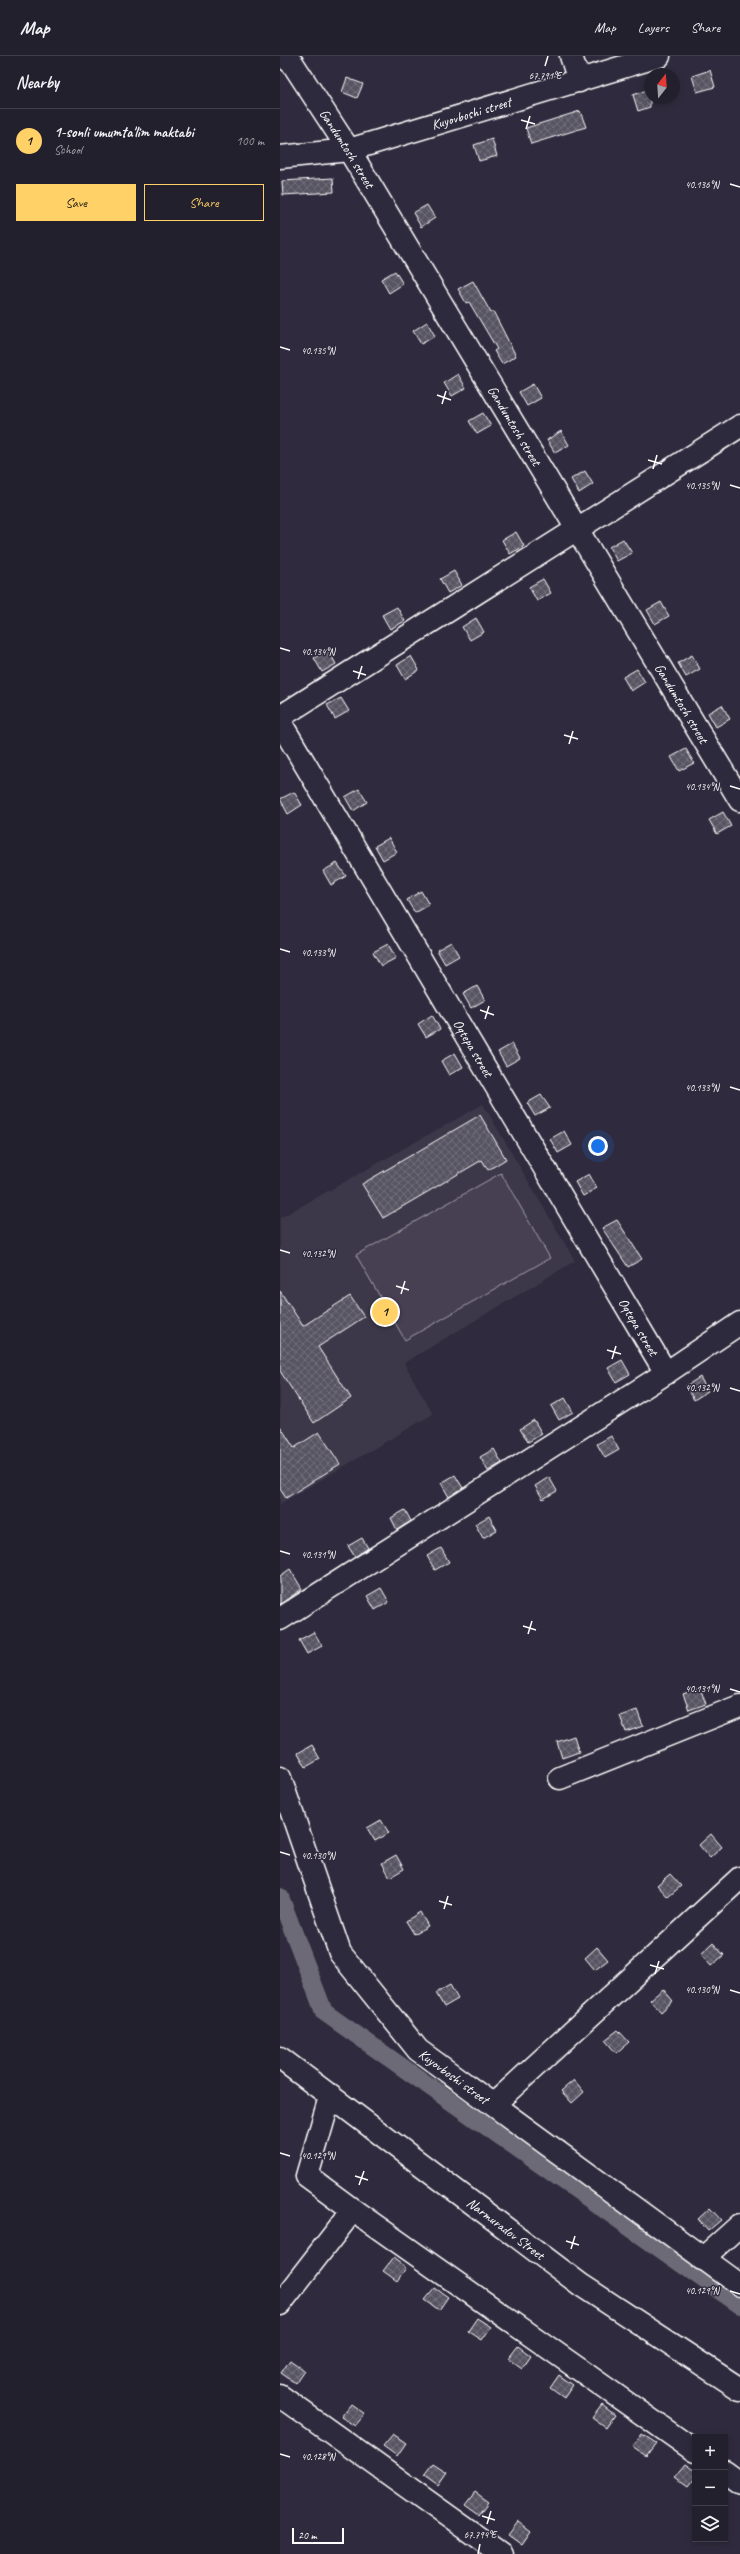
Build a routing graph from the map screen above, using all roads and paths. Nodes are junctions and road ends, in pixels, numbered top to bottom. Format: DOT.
graph roads {
  1 [pos="283,56"];
  2 [pos="571,56"];
  3 [pos="659,56"];
  4 [pos="580,81"];
  5 [pos="349,150"];
  6 [pos="280,157"];
  7 [pos="740,426"];
  8 [pos="577,528"];
  9 [pos="280,717"];
  10 [pos="280,722"];
  11 [pos="740,800"];
  12 [pos="740,1323"];
  13 [pos="666,1373"];
  14 [pos="280,1619"];
  15 [pos="740,1706"];
  16 [pos="280,1778"];
  17 [pos="560,1778"];
  18 [pos="740,1878"];
  19 [pos="280,2058"];
  20 [pos="330,2097"];
  21 [pos="494,2104"];
  22 [pos="353,2210"];
  23 [pos="740,2225"];
  24 [pos="702,2259"];
  25 [pos="740,2285"];
  26 [pos="280,2304"];
  27 [pos="740,2389"];
  28 [pos="280,2396"];
  29 [pos="692,2449"];
  30 [pos="728,2474"];
  31 [pos="740,2483"];
  32 [pos="501,2554"];
  1 -- 5 [label="street, Gandumtosh street"];
  2 -- 4 [label="street"];
  3 -- 4 [label="street, Kuyovboshi street"];
  4 -- 5 [label="street, Kuyovboshi street"];
  5 -- 6 [label="street, Kuyovboshi street"];
  5 -- 8 [label="street, Gandumtosh street"];
  7 -- 8 [label="street"];
  8 -- 9 [label="street"];
  8 -- 11 [label="street, Gandumtosh street"];
  10 -- 13 [label="street, Oqtepa street"];
  12 -- 13 [label="street"];
  13 -- 14 [label="street"];
  15 -- 17 [label="street"];
  16 -- 21 [label="street, Kuyovboshi street"];
  18 -- 21 [label="street"];
  19 -- 20 [label="street, Narmuradov Street"];
  20 -- 22 [label="street"];
  20 -- 27 [label="street, Narmuradov Street"];
  21 -- 24 [label="street, Kuyovboshi street"];
  22 -- 26 [label="street"];
  22 -- 29 [label="street"];
  23 -- 24 [label="street"];
  24 -- 25 [label="street, Kuyovboshi street"];
  28 -- 32 [label="street"];
  30 -- 31 [label="street"];
}
